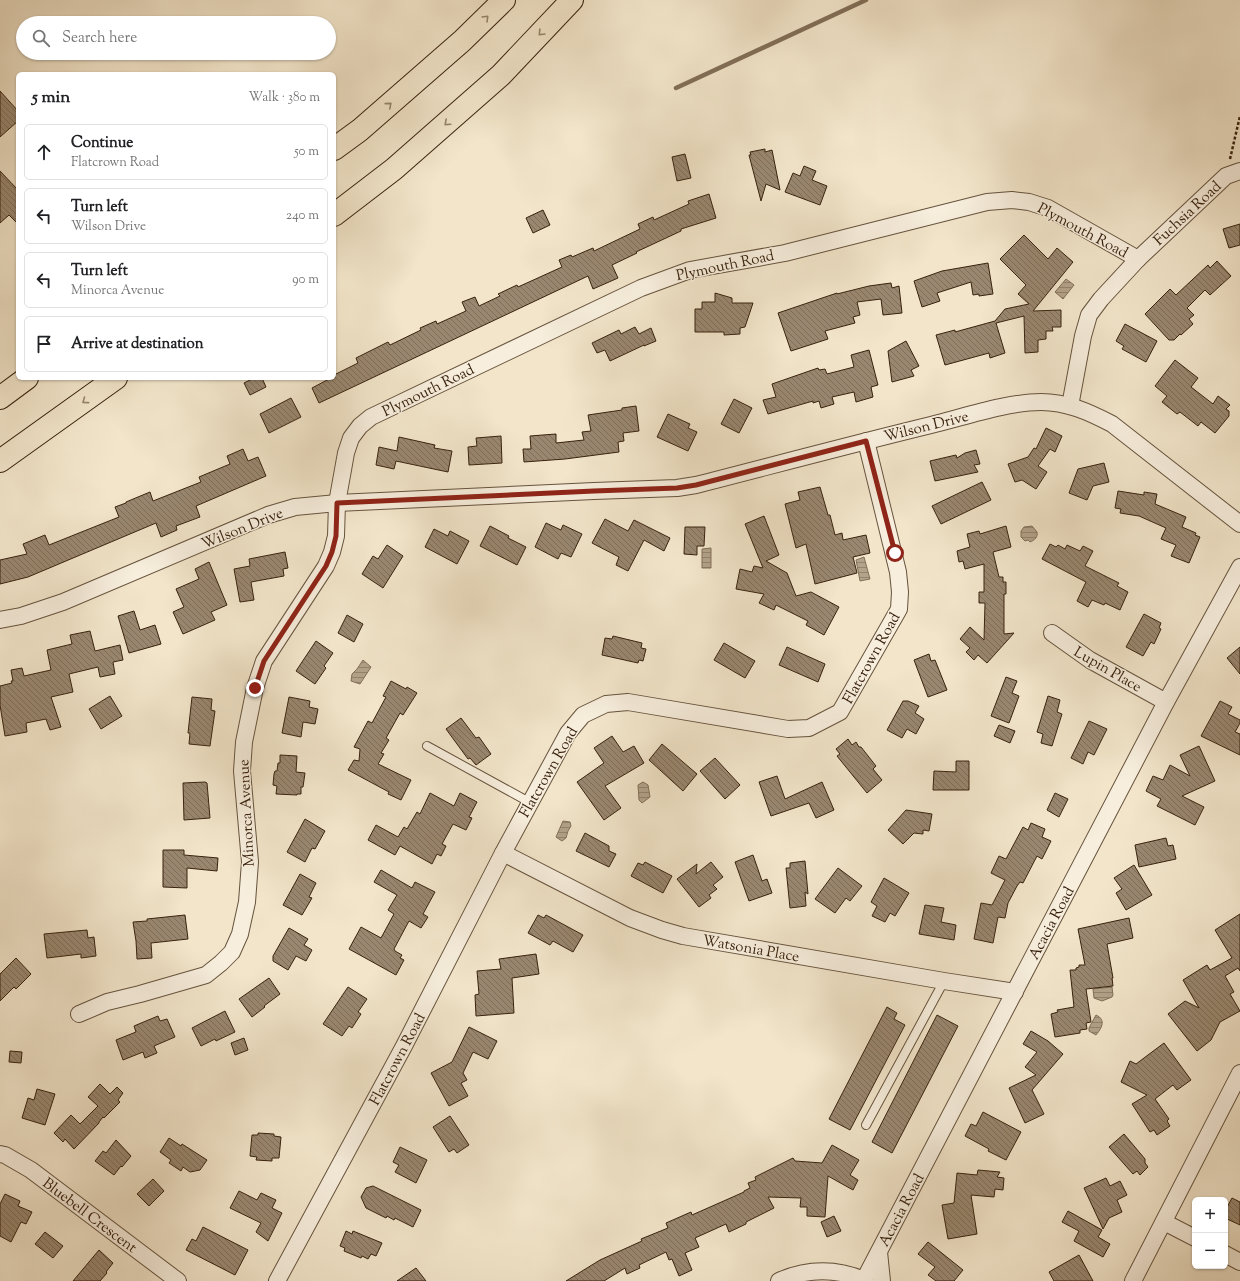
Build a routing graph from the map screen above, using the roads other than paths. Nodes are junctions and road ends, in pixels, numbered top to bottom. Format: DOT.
graph roads {
  1 [pos="504,0"];
  2 [pos="572,0"];
  3 [pos="336,148"];
  4 [pos="1233,173"];
  5 [pos="336,213"];
  6 [pos="1138,259"];
  7 [pos="24,380"];
  8 [pos="113,380"];
  9 [pos="0,398"];
  10 [pos="1070,406"];
  11 [pos="866,441"];
  12 [pos="0,461"];
  13 [pos="337,503"];
  14 [pos="1240,524"];
  15 [pos="1240,567"];
  16 [pos="0,620"];
  17 [pos="1052,633"];
  18 [pos="1166,702"];
  19 [pos="427,746"];
  20 [pos="531,803"];
  21 [pos="503,853"];
  22 [pos="944,981"];
  23 [pos="1015,992"];
  24 [pos="80,1014"];
  25 [pos="1240,1073"];
  26 [pos="866,1124"];
  27 [pos="0,1154"];
  28 [pos="1164,1222"];
  29 [pos="1192,1236"];
  30 [pos="879,1252"];
  31 [pos="1228,1256"];
  32 [pos="1240,1262"];
  33 [pos="178,1281"];
  34 [pos="277,1281"];
  35 [pos="779,1281"];
  36 [pos="865,1281"];
  37 [pos="882,1281"];
  38 [pos="1133,1281"];
  3 -- 1 [label="highway, one-way"];
  2 -- 5 [label="highway, one-way"];
  4 -- 6 [label="street, Fuchsia Road"];
  6 -- 10 [label="street, Fuchsia Road"];
  6 -- 13 [label="street, Plymouth Road"];
  7 -- 9 [label="highway"];
  8 -- 12 [label="highway, one-way"];
  10 -- 11 [label="street, Wilson Drive"];
  10 -- 14 [label="street, Wilson Drive"];
  11 -- 13 [label="street, Wilson Drive"];
  11 -- 20 [label="street, Flatcrown Road"];
  13 -- 16 [label="street, Wilson Drive"];
  13 -- 24 [label="street, Minorca Avenue"];
  15 -- 18 [label="street, Acacia Road"];
  17 -- 18 [label="street, Lupin Place"];
  18 -- 23 [label="street, Acacia Road"];
  19 -- 20 [label="lane"];
  20 -- 21 [label="street, Flatcrown Road"];
  21 -- 22 [label="street, Watsonia Place"];
  21 -- 34 [label="street, Flatcrown Road"];
  22 -- 23 [label="street, Watsonia Place"];
  22 -- 26 [label="lane"];
  23 -- 30 [label="street, Acacia Road"];
  25 -- 28 [label="street"];
  27 -- 33 [label="street, Bluebell Crescent"];
  28 -- 29 [label="street"];
  28 -- 38 [label="street"];
  30 -- 36 [label="street, Acacia Road"];
  30 -- 37 [label="street"];
  31 -- 32 [label="street"];
  35 -- 36 [label="street"];
}
